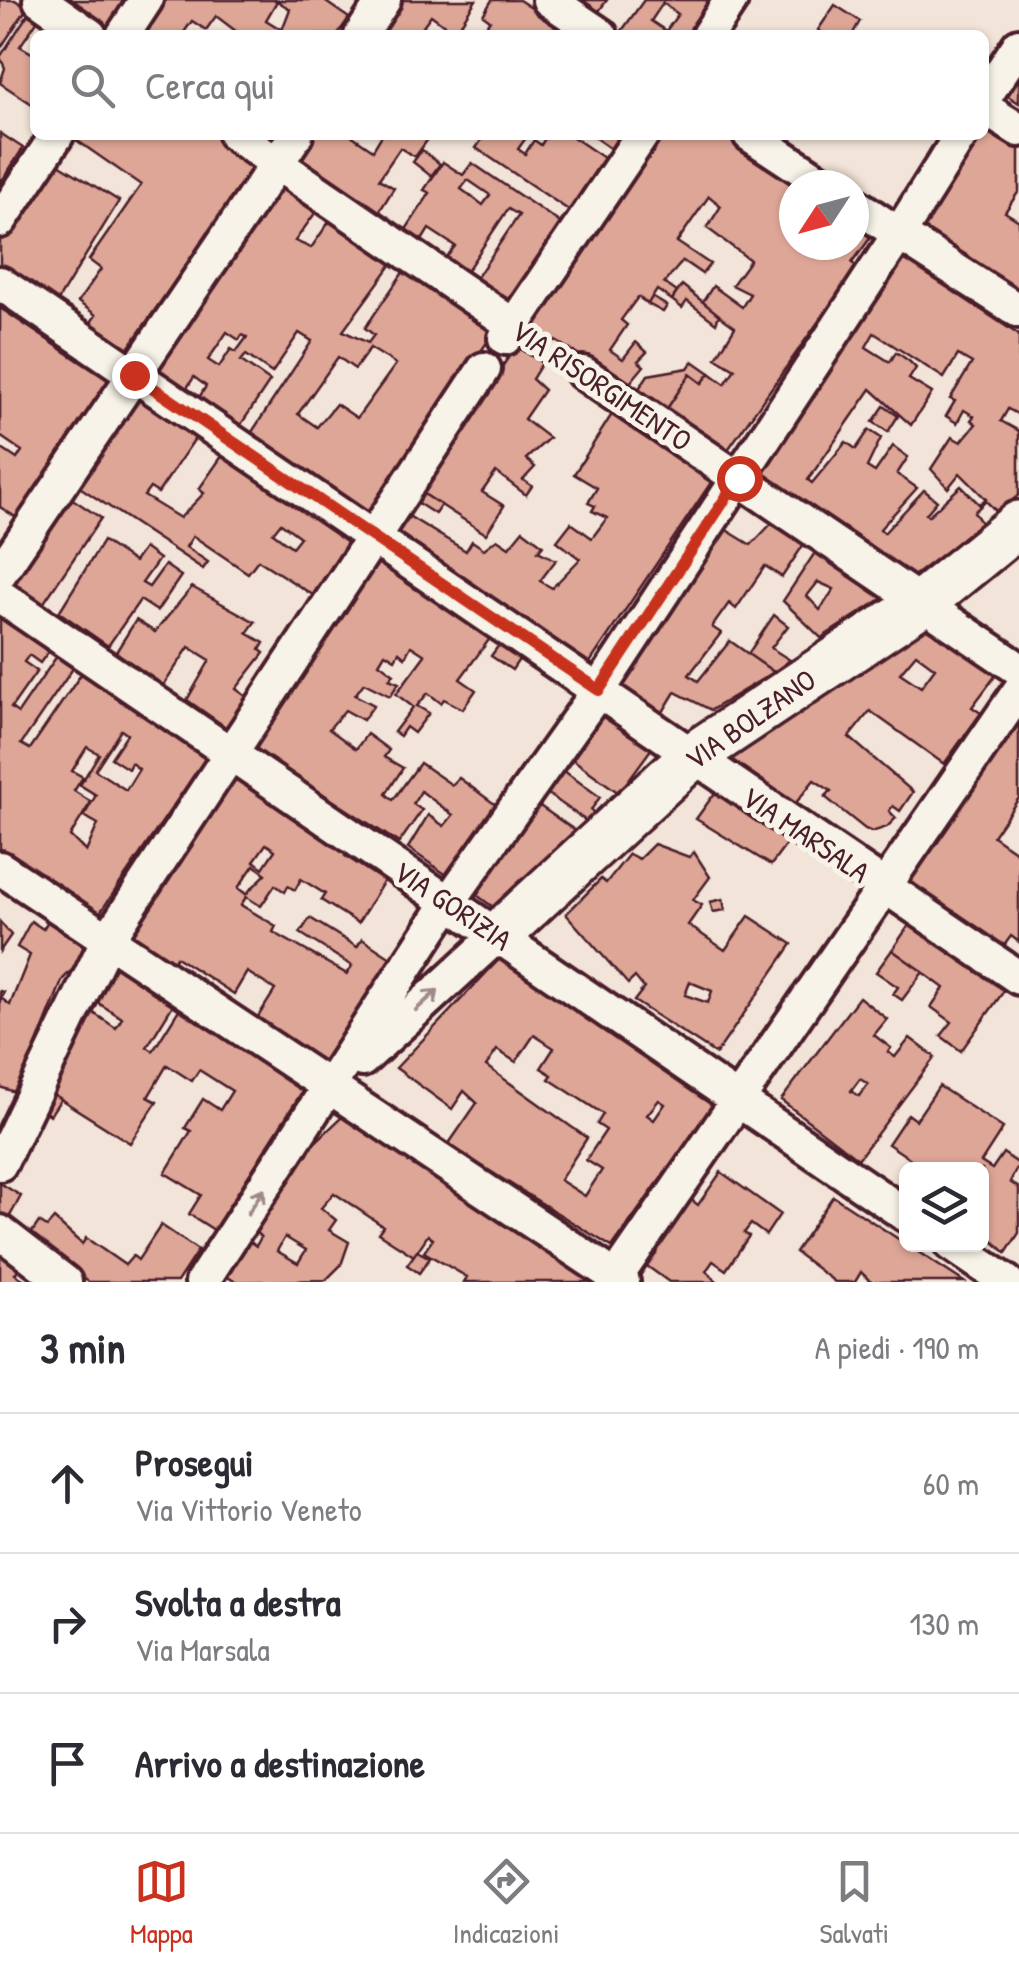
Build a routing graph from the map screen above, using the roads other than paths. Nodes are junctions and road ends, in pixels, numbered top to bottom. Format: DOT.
graph roads {
  1 [pos="40,0"];
  2 [pos="146,0"];
  3 [pos="384,0"];
  4 [pos="549,0"];
  5 [pos="731,0"];
  6 [pos="83,30"];
  7 [pos="126,30"];
  8 [pos="364,30"];
  9 [pos="594,30"];
  10 [pos="711,30"];
  11 [pos="1019,45"];
  12 [pos="989,90"];
  13 [pos="989,111"];
  14 [pos="1019,130"];
  15 [pos="54,140"];
  16 [pos="242,140"];
  17 [pos="293,140"];
  18 [pos="639,140"];
  19 [pos="758,140"];
  20 [pos="958,140"];
  21 [pos="277,164"];
  22 [pos="803,170"];
  23 [pos="869,214"];
  24 [pos="0,221"];
  25 [pos="899,234"];
  26 [pos="0,283"];
  27 [pos="1019,311"];
  28 [pos="484,369"];
  29 [pos="582,372"];
  30 [pos="134,375"];
  31 [pos="739,478"];
  32 [pos="1019,524"];
  33 [pos="373,535"];
  34 [pos="0,573"];
  35 [pos="0,596"];
  36 [pos="922,602"];
  37 [pos="1019,668"];
  38 [pos="599,690"];
  39 [pos="1019,691"];
  40 [pos="231,752"];
  41 [pos="691,757"];
  42 [pos="0,868"];
  43 [pos="884,887"];
  44 [pos="448,903"];
  45 [pos="498,935"];
  46 [pos="106,941"];
  47 [pos="1019,978"];
  48 [pos="329,1090"];
  49 [pos="738,1101"];
  50 [pos="0,1164"];
  51 [pos="899,1210"];
  52 [pos="0,1232"];
  53 [pos="963,1252"];
  54 [pos="59,1280"];
  55 [pos="618,1280"];
  56 [pos="202,1282"];
  57 [pos="1006,1282"];
  1 -- 6 [label="street"];
  2 -- 7 [label="street"];
  3 -- 8 [label="street"];
  4 -- 9 [label="street"];
  5 -- 10 [label="street"];
  11 -- 12 [label="street"];
  13 -- 14 [label="street"];
  15 -- 24 [label="street"];
  16 -- 21 [label="street, VIA RISORGIMENTO"];
  17 -- 21 [label="street"];
  18 -- 21 [label="street, VIA RISORGIMENTO"];
  19 -- 22 [label="street"];
  20 -- 25 [label="street"];
  21 -- 30 [label="street"];
  23 -- 25 [label="street"];
  25 -- 27 [label="street"];
  25 -- 31 [label="street"];
  26 -- 30 [label="street, VIA MARSALA"];
  28 -- 33 [label="street"];
  29 -- 31 [label="street, VIA RISORGIMENTO"];
  30 -- 33 [label="street, VIA MARSALA"];
  30 -- 34 [label="street"];
  31 -- 36 [label="street, VIA RISORGIMENTO"];
  31 -- 38 [label="street"];
  32 -- 36 [label="street, VIA BOLZANO"];
  33 -- 38 [label="street, VIA MARSALA"];
  33 -- 40 [label="street"];
  35 -- 40 [label="street, VIA GORIZIA"];
  36 -- 37 [label="street, VIA RISORGIMENTO"];
  36 -- 41 [label="street, VIA BOLZANO"];
  38 -- 41 [label="street, VIA MARSALA"];
  38 -- 44 [label="street"];
  39 -- 43 [label="street"];
  40 -- 44 [label="street, VIA GORIZIA"];
  40 -- 46 [label="street"];
  41 -- 43 [label="street, VIA MARSALA"];
  41 -- 45 [label="street, VIA BOLZANO"];
  42 -- 46 [label="street"];
  43 -- 47 [label="street, VIA MARSALA"];
  43 -- 49 [label="street"];
  44 -- 45 [label="street, VIA GORIZIA"];
  44 -- 48 [label="street"];
  48 -- 45 [label="street, one-way"];
  45 -- 49 [label="street, VIA GORIZIA"];
  46 -- 48 [label="street"];
  46 -- 50 [label="street"];
  48 -- 55 [label="street"];
  56 -- 48 [label="street, one-way"];
  49 -- 51 [label="street, VIA GORIZIA"];
  49 -- 55 [label="street"];
  52 -- 54 [label="street"];
  53 -- 57 [label="street"];
}
